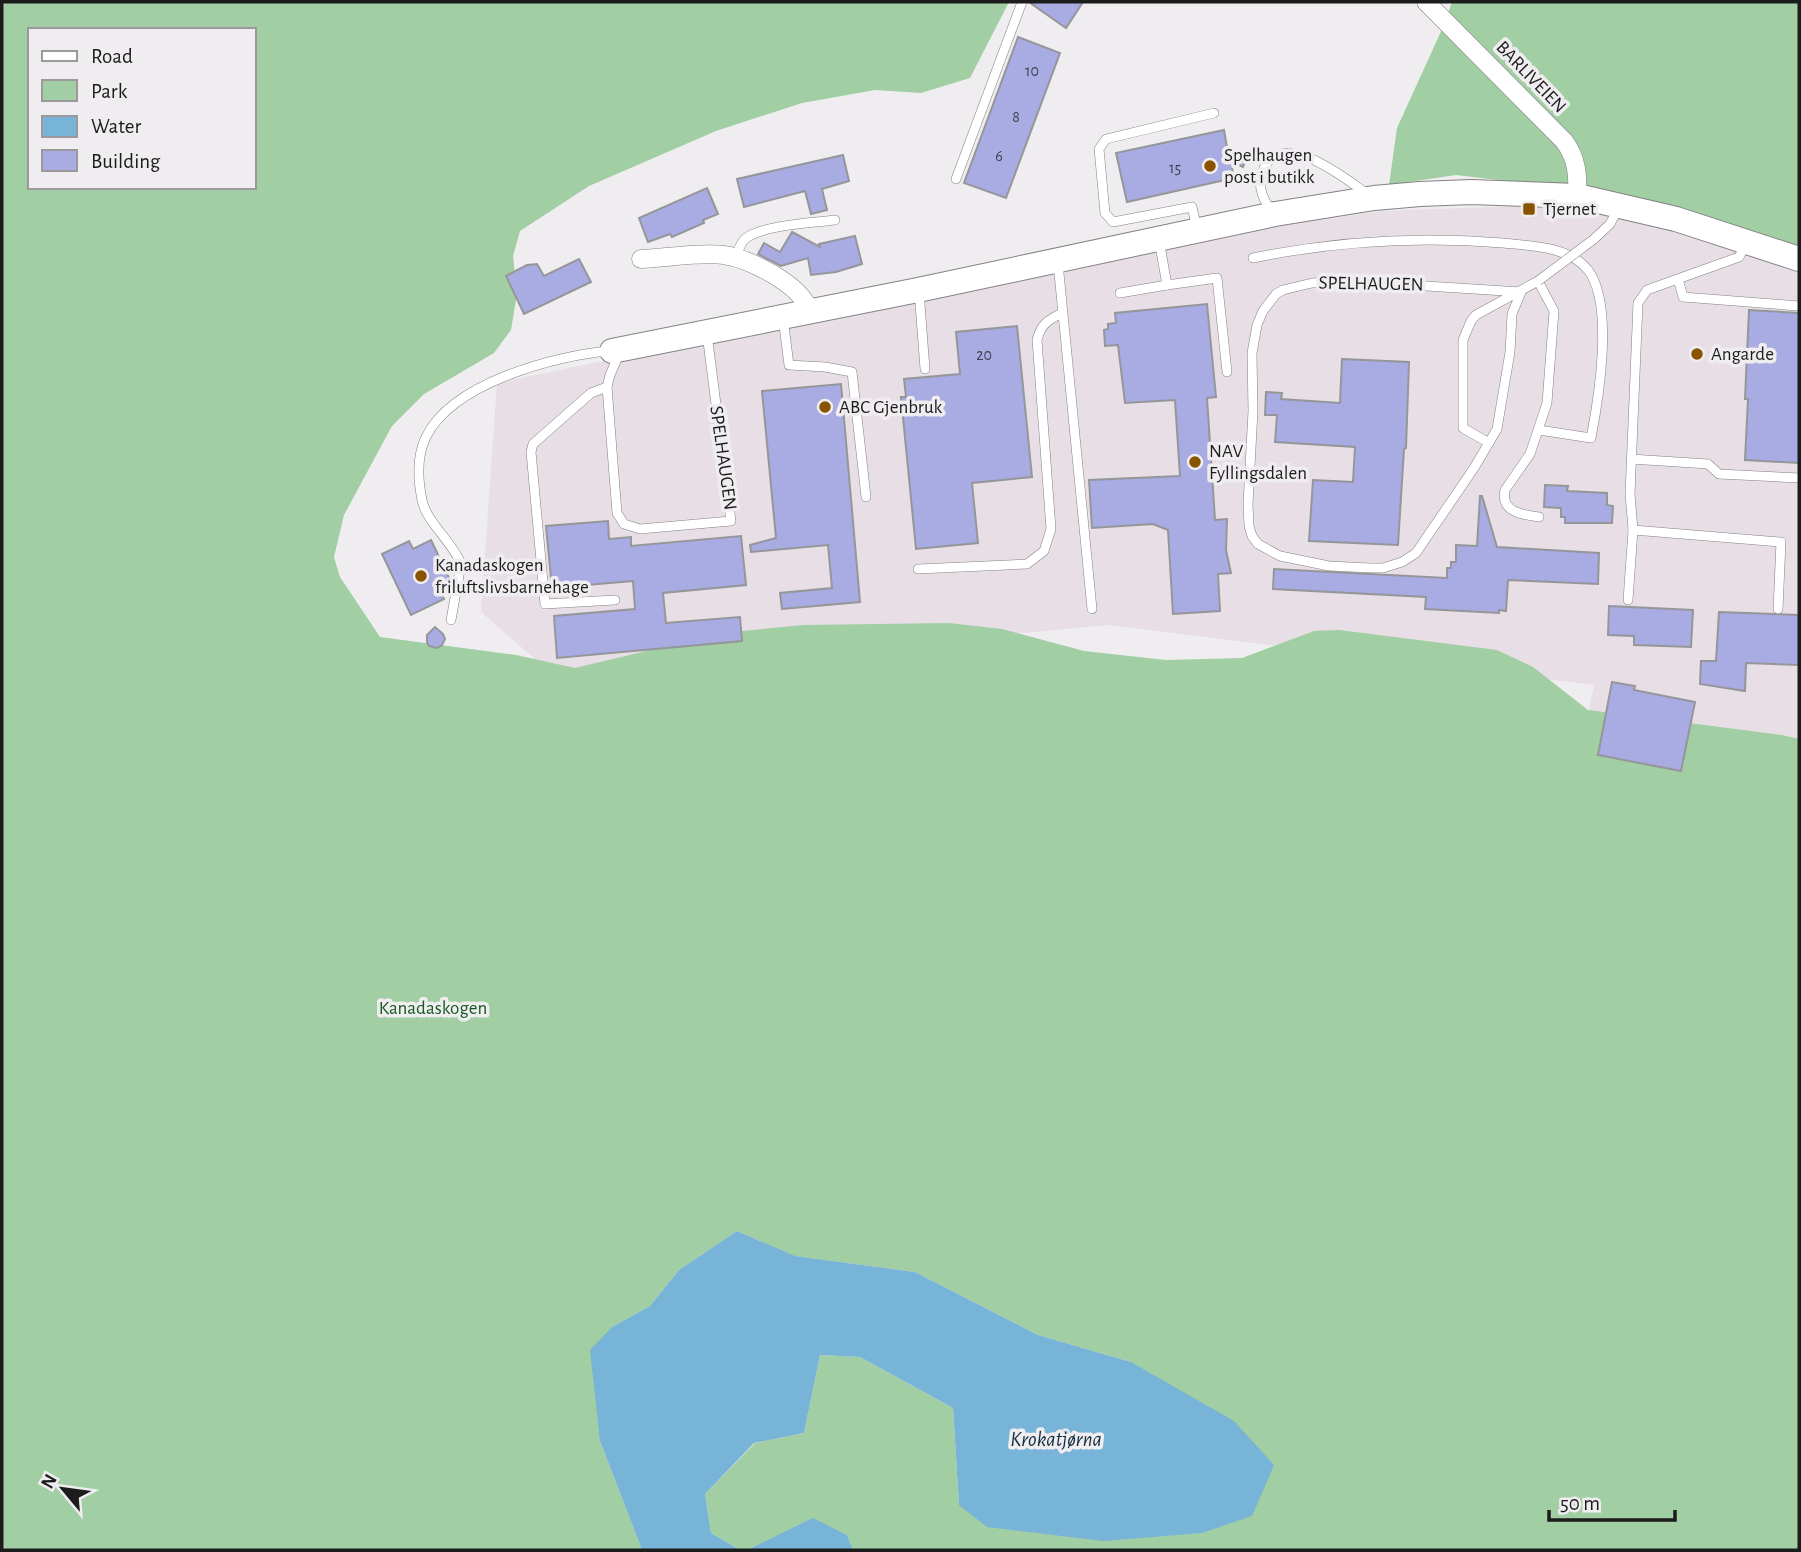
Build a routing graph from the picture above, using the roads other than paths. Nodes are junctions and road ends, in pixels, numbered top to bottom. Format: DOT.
graph roads {
  1 [pos="1022,2"];
  2 [pos="1426,2"];
  3 [pos="1214,113"];
  4 [pos="956,179"];
  5 [pos="1577,196"];
  6 [pos="1374,198"];
  7 [pos="1620,206"];
  8 [pos="1275,214"];
  9 [pos="835,220"];
  10 [pos="1197,230"];
  11 [pos="1158,239"];
  12 [pos="1747,242"];
  13 [pos="736,258"];
  14 [pos="1253,258"];
  15 [pos="641,259"];
  16 [pos="1799,259"];
  17 [pos="1058,261"];
  18 [pos="1678,279"];
  19 [pos="1538,281"];
  20 [pos="1167,285"];
  21 [pos="918,290"];
  22 [pos="1521,292"];
  23 [pos="1120,293"];
  24 [pos="1799,306"];
  25 [pos="809,310"];
  26 [pos="1062,313"];
  27 [pos="783,316"];
  28 [pos="707,332"];
  29 [pos="617,350"];
  30 [pos="925,369"];
  31 [pos="1227,372"];
  32 [pos="607,387"];
  33 [pos="1539,430"];
  34 [pos="1489,443"];
  35 [pos="1631,459"];
  36 [pos="1799,478"];
  37 [pos="866,497"];
  38 [pos="1539,517"];
  39 [pos="1633,530"];
  40 [pos="918,569"];
  41 [pos="615,600"];
  42 [pos="1628,600"];
  43 [pos="1092,609"];
  44 [pos="1778,609"];
  45 [pos="451,620"];
  1 -- 4 [label="lane"];
  2 -- 5 [label="street, BARLIVEIEN"];
  3 -- 10 [label="lane"];
  5 -- 6 [label="street"];
  5 -- 7 [label="street"];
  6 -- 8 [label="street"];
  6 -- 8 [label="lane"];
  7 -- 12 [label="street"];
  7 -- 19 [label="lane, bridge"];
  8 -- 10 [label="street"];
  9 -- 13 [label="lane"];
  10 -- 11 [label="street"];
  11 -- 17 [label="street"];
  11 -- 20 [label="lane"];
  12 -- 16 [label="street"];
  12 -- 18 [label="lane"];
  13 -- 15 [label="street"];
  13 -- 25 [label="street"];
  14 -- 33 [label="lane, SPELHAUGEN"];
  17 -- 21 [label="street"];
  17 -- 26 [label="lane"];
  18 -- 24 [label="lane"];
  18 -- 35 [label="lane"];
  19 -- 22 [label="lane"];
  19 -- 33 [label="lane"];
  20 -- 23 [label="lane"];
  20 -- 31 [label="lane"];
  21 -- 25 [label="street"];
  21 -- 30 [label="lane"];
  22 -- 34 [label="lane, SPELHAUGEN"];
  22 -- 34 [label="lane"];
  22 -- 34 [label="lane, SPELHAUGEN"];
  25 -- 27 [label="street"];
  26 -- 40 [label="lane"];
  26 -- 43 [label="lane"];
  27 -- 28 [label="street"];
  27 -- 37 [label="lane"];
  28 -- 29 [label="street"];
  28 -- 32 [label="lane, SPELHAUGEN"];
  29 -- 32 [label="lane"];
  29 -- 45 [label="lane"];
  32 -- 41 [label="lane"];
  33 -- 38 [label="lane"];
  35 -- 36 [label="lane"];
  35 -- 39 [label="lane"];
  39 -- 42 [label="lane"];
  39 -- 44 [label="lane"];
}
